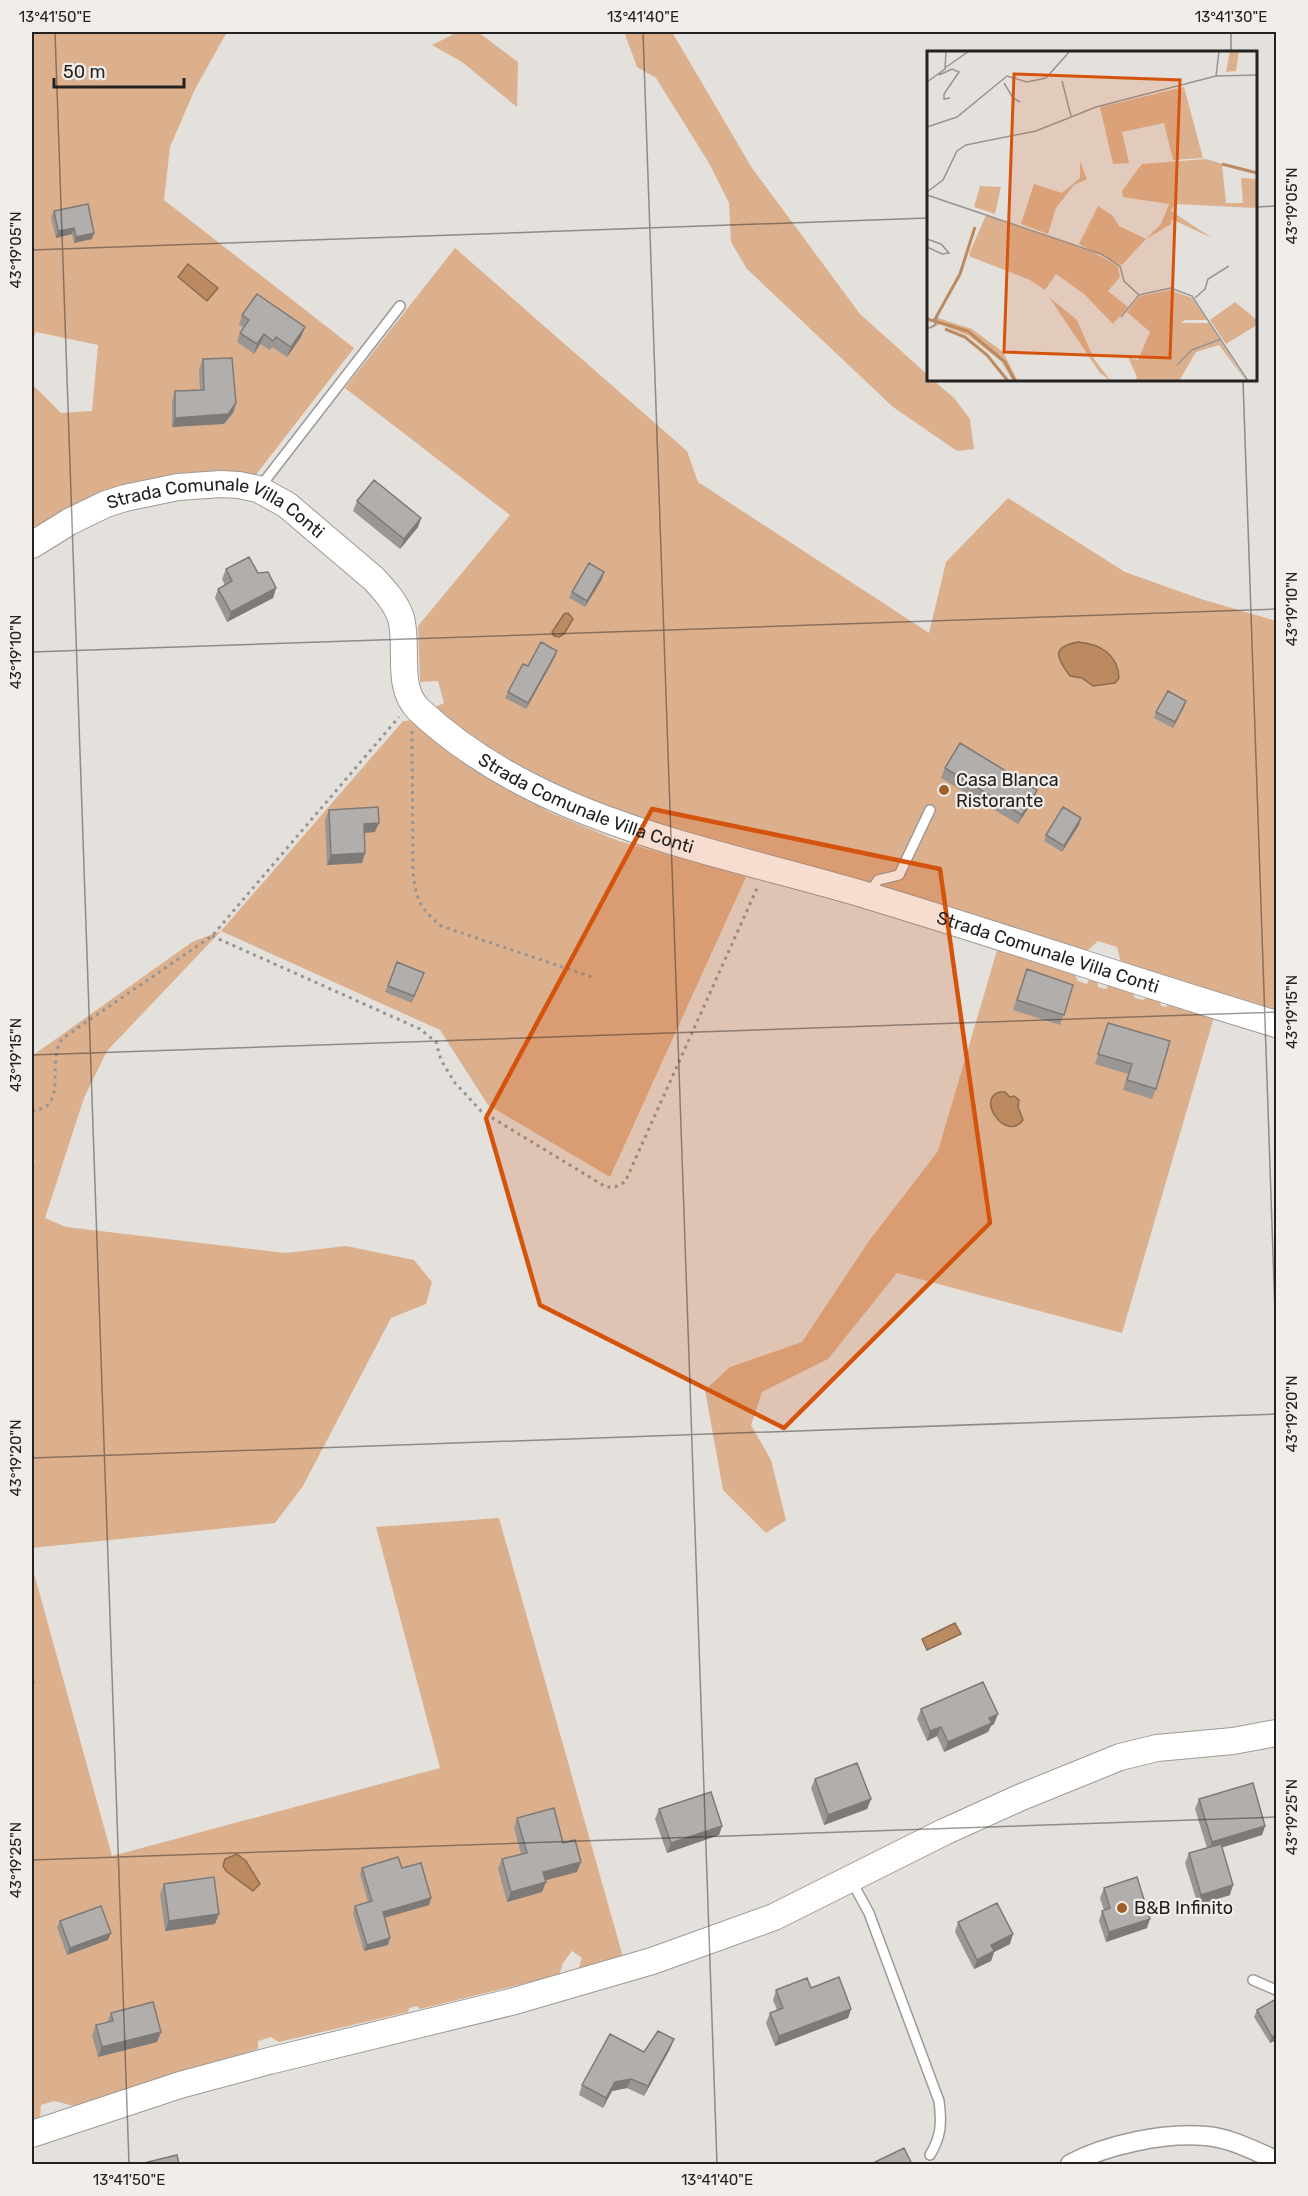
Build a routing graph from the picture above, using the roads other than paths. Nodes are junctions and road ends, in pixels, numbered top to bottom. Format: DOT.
graph roads {
  1 [pos="400,306"];
  2 [pos="258,489"];
  3 [pos="32,545"];
  4 [pos="930,810"];
  5 [pos="868,896"];
  6 [pos="1276,1024"];
  7 [pos="1276,1733"];
  8 [pos="851,1880"];
  9 [pos="1253,1980"];
  10 [pos="1276,1990"];
  11 [pos="32,2134"];
  12 [pos="930,2155"];
  13 [pos="1276,2160"];
  14 [pos="1070,2164"];
  1 -- 2 [label="lane"];
  2 -- 3 [label="street, Strada Comunale Villa Conti"];
  2 -- 5 [label="street, Strada Comunale Villa Conti"];
  4 -- 5 [label="lane"];
  5 -- 6 [label="street, Strada Comunale Villa Conti"];
  7 -- 8 [label="street"];
  8 -- 11 [label="street"];
  8 -- 12 [label="lane"];
  9 -- 10 [label="lane"];
  13 -- 14 [label="street"];
}
